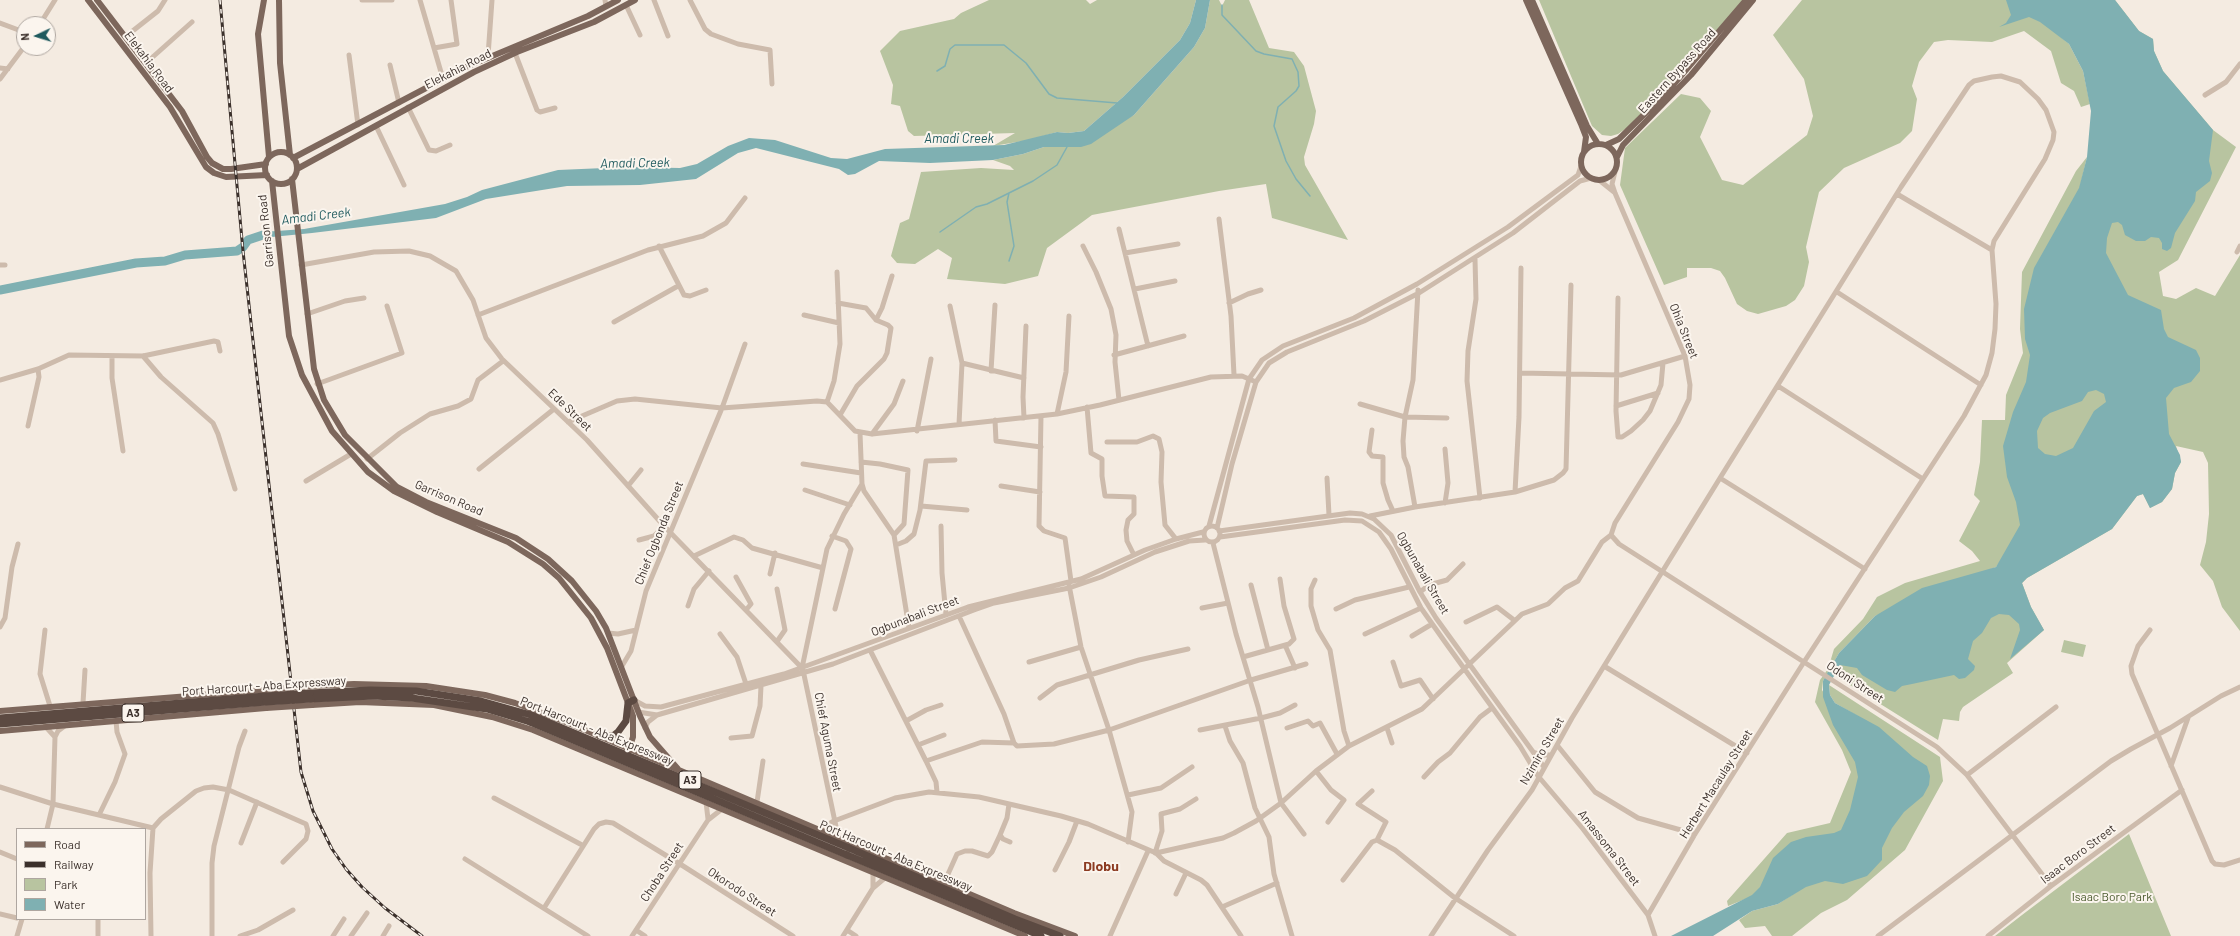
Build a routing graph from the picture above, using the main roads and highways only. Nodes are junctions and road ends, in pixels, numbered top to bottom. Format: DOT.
graph roads {
  1 [pos="88,0"];
  2 [pos="97,0"];
  3 [pos="264,0"];
  4 [pos="279,0"];
  5 [pos="618,0"];
  6 [pos="635,0"];
  7 [pos="1526,0"];
  8 [pos="1532,0"];
  9 [pos="1746,0"];
  10 [pos="1753,0"];
  11 [pos="606,3"];
  12 [pos="1598,144"];
  13 [pos="1606,145"];
  14 [pos="1584,152"];
  15 [pos="269,157"];
  16 [pos="292,157"];
  17 [pos="1616,157"];
  18 [pos="266,164"];
  19 [pos="297,169"];
  20 [pos="267,175"];
  21 [pos="292,179"];
  22 [pos="272,181"];
  23 [pos="311,696"];
  24 [pos="266,699"];
  25 [pos="631,701"];
  26 [pos="0,711"];
  27 [pos="0,718"];
  28 [pos="0,724"];
  29 [pos="0,731"];
  30 [pos="600,736"];
  31 [pos="629,748"];
  32 [pos="622,766"];
  33 [pos="678,769"];
  34 [pos="671,788"];
  35 [pos="848,851"];
  36 [pos="1025,936"];
  37 [pos="1042,936"];
  38 [pos="1060,936"];
  39 [pos="1075,936"];
  1 -- 20 [label="main road, Elekahia Road"];
  2 -- 18 [label="main road, Elekahia Road"];
  3 -- 15 [label="main road"];
  4 -- 16 [label="main road"];
  5 -- 11 [label="main road, Elekahia Road"];
  6 -- 19 [label="main road, Elekahia Road"];
  7 -- 14 [label="main road"];
  8 -- 12 [label="main road"];
  9 -- 13 [label="main road, Eastern Bypass Road"];
  10 -- 17 [label="main road, Eastern Bypass Road"];
  11 -- 16 [label="main road, Elekahia Road"];
  12 -- 13 [label="main road"];
  12 -- 14 [label="main road"];
  13 -- 17 [label="main road"];
  14 -- 17 [label="main road"];
  15 -- 16 [label="main road"];
  15 -- 18 [label="main road"];
  16 -- 19 [label="main road"];
  18 -- 20 [label="main road"];
  19 -- 21 [label="main road"];
  20 -- 22 [label="main road"];
  21 -- 22 [label="main road"];
  21 -- 25 [label="main road, Garrison Road"];
  22 -- 25 [label="main road, Garrison Road"];
  23 -- 24 [label="highway, Port Harcourt - Aba Expressway / A3, bridge"];
  23 -- 24 [label="main road, bridge"];
  23 -- 30 [label="main road"];
  23 -- 32 [label="main road"];
  23 -- 35 [label="highway, Port Harcourt - Aba Expressway / A3, bridge"];
  24 -- 26 [label="main road"];
  24 -- 27 [label="highway, Port Harcourt - Aba Expressway / A3"];
  24 -- 28 [label="highway, Port Harcourt - Aba Expressway / A3"];
  24 -- 29 [label="main road"];
  25 -- 30 [label="highway"];
  25 -- 31 [label="main road, Garrison Road"];
  25 -- 33 [label="main road, Garrison Road"];
  30 -- 31 [label="main road"];
  31 -- 32 [label="main road, Garrison Road"];
  31 -- 33 [label="main road"];
  32 -- 34 [label="main road"];
  33 -- 34 [label="main road"];
  33 -- 39 [label="main road"];
  34 -- 36 [label="main road"];
  35 -- 37 [label="highway, Port Harcourt - Aba Expressway / A3"];
  35 -- 38 [label="highway, Port Harcourt - Aba Expressway / A3"];
}
